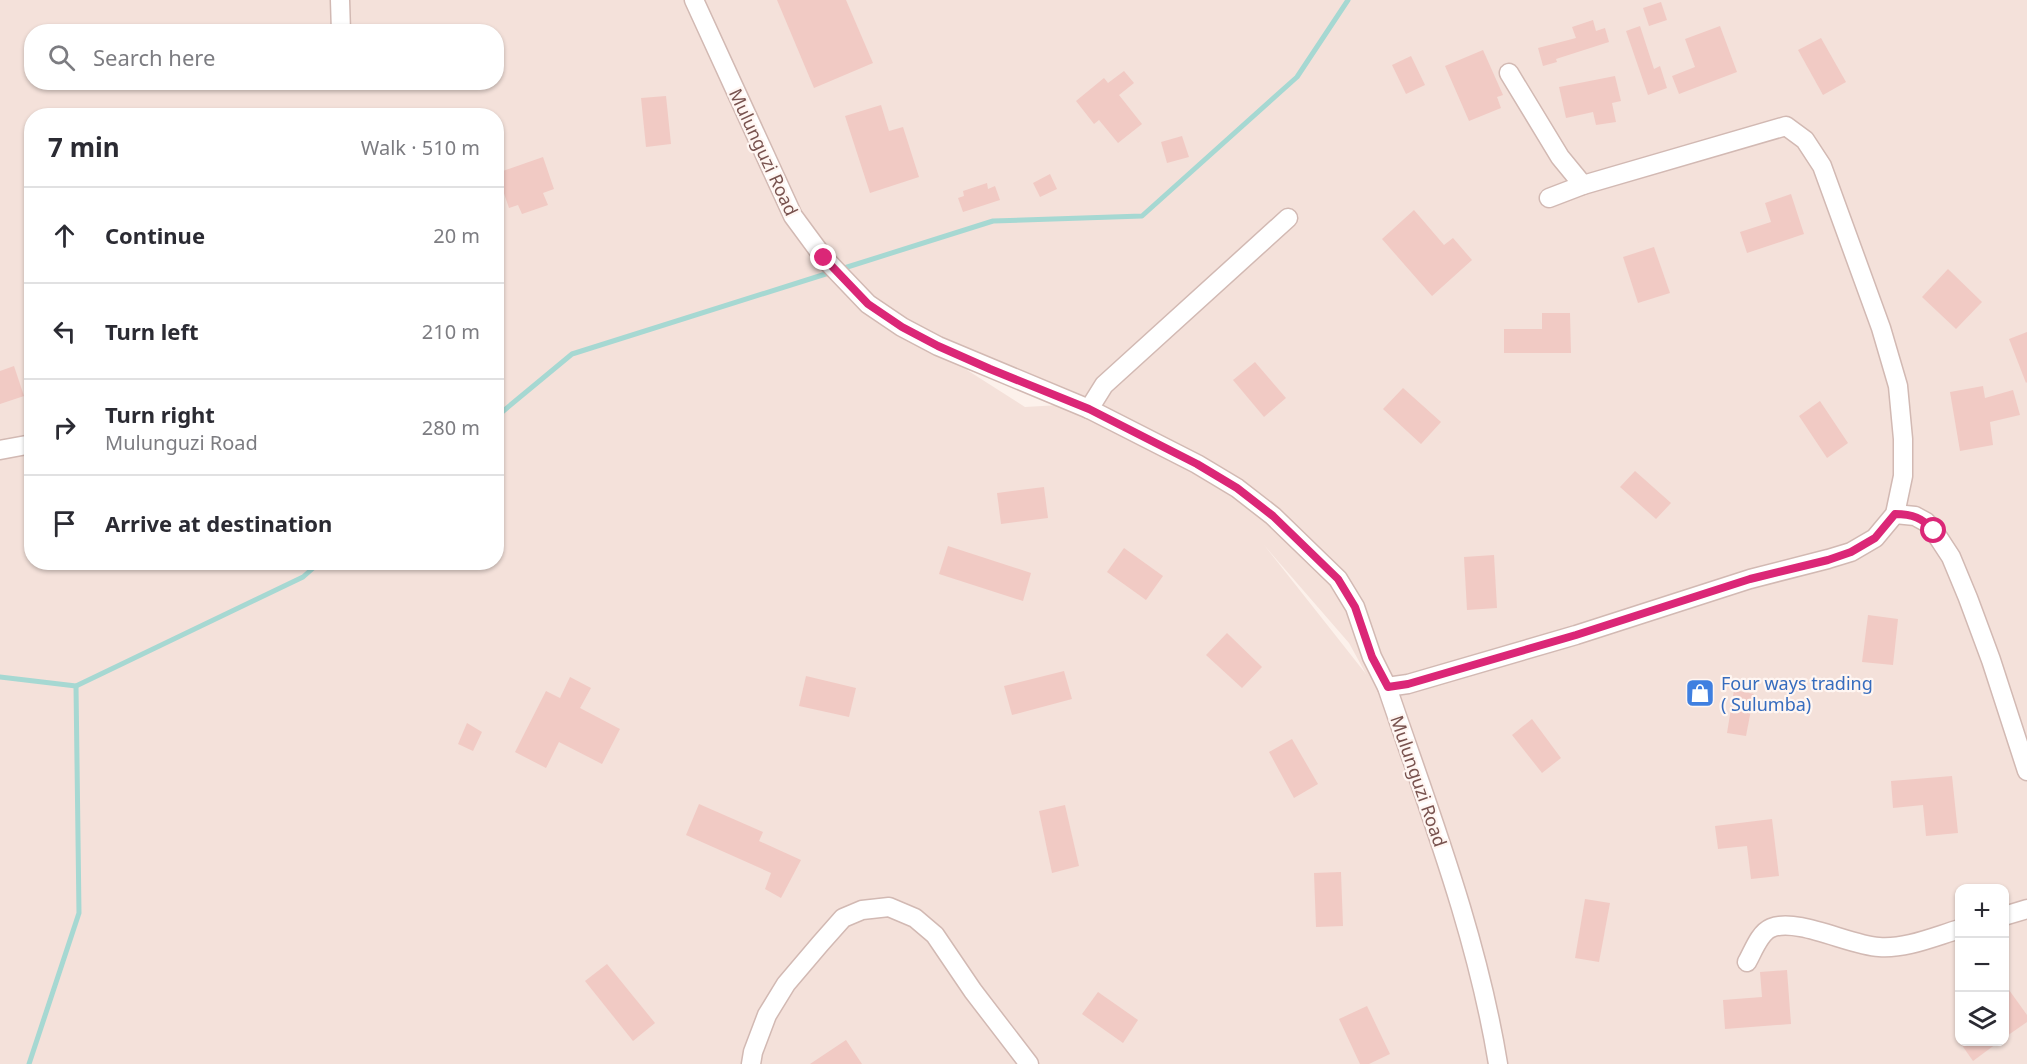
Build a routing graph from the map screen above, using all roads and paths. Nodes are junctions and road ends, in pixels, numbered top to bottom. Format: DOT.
graph roads {
  1 [pos="340,0"];
  2 [pos="694,0"];
  3 [pos="341,24"];
  4 [pos="1509,73"];
  5 [pos="1583,185"];
  6 [pos="1549,198"];
  7 [pos="1288,218"];
  8 [pos="1089,409"];
  9 [pos="24,446"];
  10 [pos="0,450"];
  11 [pos="1895,514"];
  12 [pos="1388,687"];
  13 [pos="2027,771"];
  14 [pos="2027,909"];
  15 [pos="2009,914"];
  16 [pos="1955,930"];
  17 [pos="1747,962"];
  18 [pos="751,1064"];
  19 [pos="1029,1064"];
  20 [pos="1498,1064"];
  1 -- 3 [label="street"];
  2 -- 8 [label="street, Mulunguzi Road"];
  4 -- 5 [label="street"];
  5 -- 6 [label="street"];
  5 -- 11 [label="street"];
  7 -- 8 [label="street"];
  8 -- 12 [label="street, Mulunguzi Road"];
  9 -- 10 [label="street"];
  11 -- 12 [label="street"];
  11 -- 13 [label="street"];
  12 -- 20 [label="street, Mulunguzi Road"];
  14 -- 15 [label="street"];
  16 -- 17 [label="street"];
  18 -- 19 [label="street"];
}
